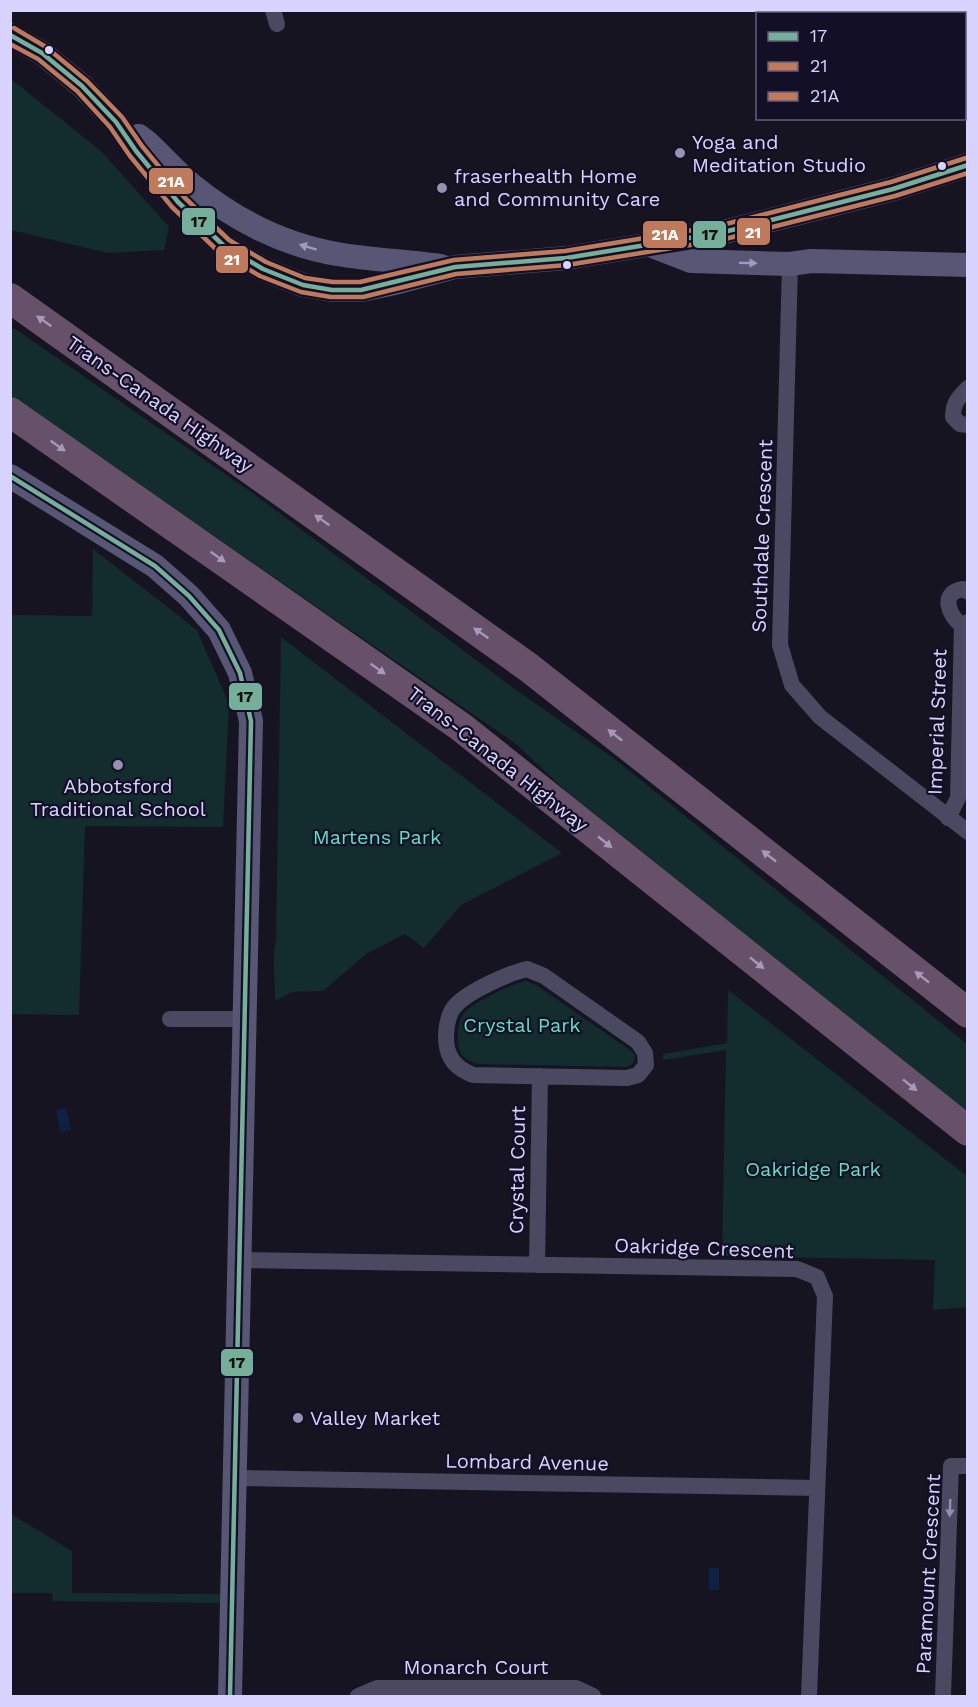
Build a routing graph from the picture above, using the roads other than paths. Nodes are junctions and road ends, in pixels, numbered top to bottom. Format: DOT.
graph roads {
  1 [pos="10,34"];
  2 [pos="116,122"];
  3 [pos="968,165"];
  4 [pos="650,245"];
  5 [pos="790,264"];
  6 [pos="968,265"];
  7 [pos="455,267"];
  8 [pos="10,298"];
  9 [pos="968,388"];
  10 [pos="10,412"];
  11 [pos="968,425"];
  12 [pos="10,476"];
  13 [pos="968,592"];
  14 [pos="965,624"];
  15 [pos="948,818"];
  16 [pos="968,832"];
  17 [pos="968,1013"];
  18 [pos="170,1018"];
  19 [pos="244,1019"];
  20 [pos="540,1076"];
  21 [pos="968,1131"];
  22 [pos="239,1260"];
  23 [pos="537,1265"];
  24 [pos="968,1466"];
  25 [pos="236,1478"];
  26 [pos="817,1488"];
  27 [pos="230,1696"];
  28 [pos="358,1696"];
  29 [pos="593,1696"];
  30 [pos="809,1696"];
  31 [pos="944,1696"];
  1 -- 2 [label="main road"];
  7 -- 2 [label="main road, one-way"];
  2 -- 7 [label="main road"];
  3 -- 4 [label="main road"];
  4 -- 5 [label="main road, one-way"];
  4 -- 7 [label="main road"];
  5 -- 6 [label="main road"];
  5 -- 15 [label="street, Southdale Crescent"];
  17 -- 8 [label="highway, Trans-Canada Highway, one-way"];
  9 -- 11 [label="street"];
  10 -- 21 [label="highway, Trans-Canada Highway, one-way"];
  12 -- 19 [label="main road"];
  13 -- 14 [label="street, Imperial Street"];
  14 -- 15 [label="street, Imperial Street"];
  15 -- 16 [label="street, Southdale Crescent"];
  18 -- 19 [label="street"];
  19 -- 22 [label="main road"];
  20 -- 20 [label="street"];
  20 -- 23 [label="street, Crystal Court"];
  22 -- 23 [label="street, Oakridge Crescent"];
  22 -- 25 [label="main road"];
  23 -- 26 [label="street, Oakridge Crescent"];
  24 -- 31 [label="street, Paramount Crescent, one-way"];
  25 -- 26 [label="street, Lombard Avenue"];
  25 -- 27 [label="main road"];
  26 -- 30 [label="street, Oakridge Crescent"];
  28 -- 29 [label="street, Monarch Court"];
}
